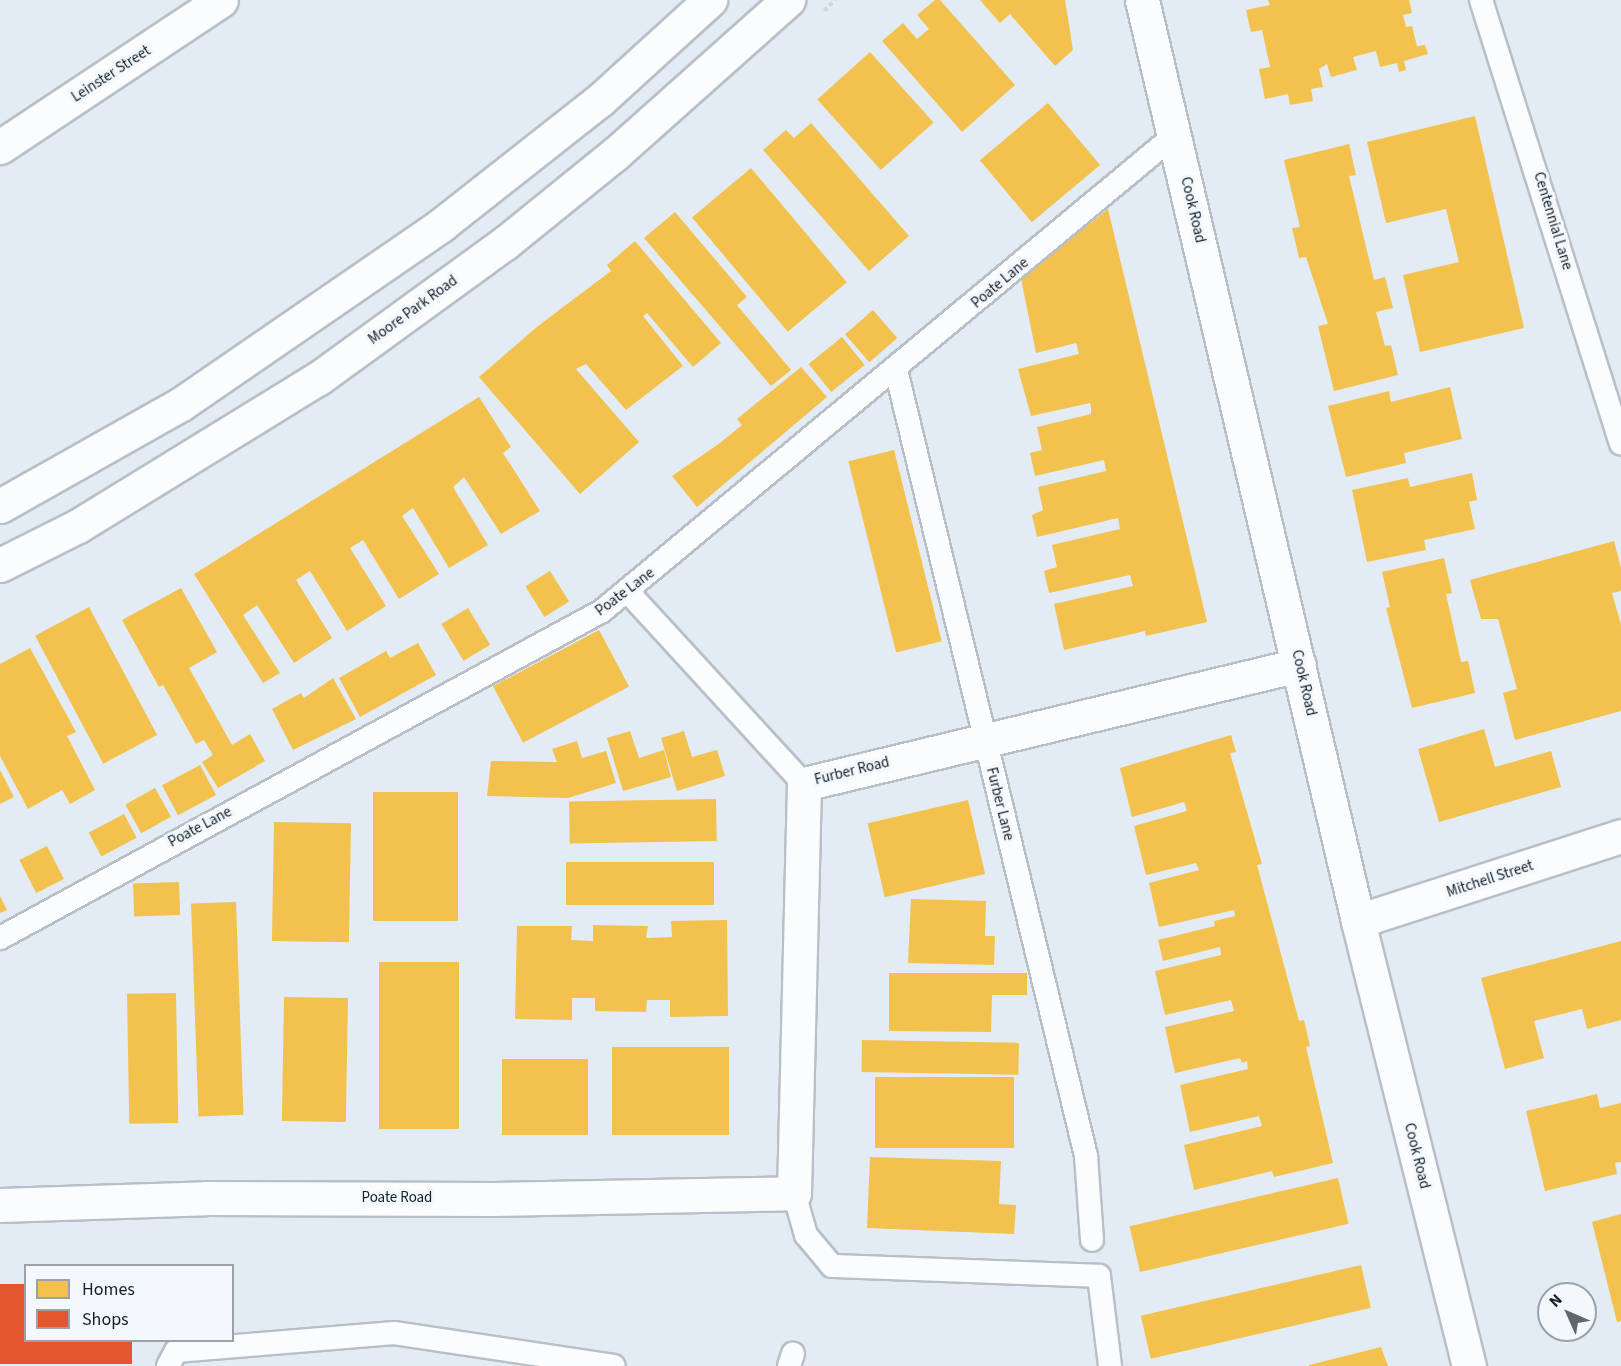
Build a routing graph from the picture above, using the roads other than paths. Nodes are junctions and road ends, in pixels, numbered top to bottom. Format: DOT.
graph roads {
  1 [pos="221,0"];
  2 [pos="710,0"];
  3 [pos="788,0"];
  4 [pos="1142,0"];
  5 [pos="1481,0"];
  6 [pos="1175,135"];
  7 [pos="0,147"];
  8 [pos="896,370"];
  9 [pos="1621,442"];
  10 [pos="0,506"];
  11 [pos="0,566"];
  12 [pos="628,592"];
  13 [pos="1299,665"];
  14 [pos="984,738"];
  15 [pos="804,784"];
  16 [pos="1621,836"];
  17 [pos="1358,921"];
  18 [pos="0,938"];
  19 [pos="794,1193"];
  20 [pos="0,1205"];
  21 [pos="1092,1240"];
  22 [pos="168,1366"];
  23 [pos="614,1366"];
  24 [pos="1110,1366"];
  25 [pos="1469,1366"];
  1 -- 7 [label="street, Leinster Street"];
  2 -- 10 [label="street"];
  3 -- 11 [label="street, Moore Park Road"];
  4 -- 6 [label="street, Cook Road"];
  5 -- 9 [label="lane, Centennial Lane"];
  6 -- 8 [label="lane, Poate Lane"];
  6 -- 13 [label="street, Cook Road"];
  8 -- 12 [label="lane, Poate Lane"];
  8 -- 14 [label="lane, Furber Lane"];
  12 -- 15 [label="lane"];
  12 -- 18 [label="lane, Poate Lane"];
  13 -- 14 [label="street, Furber Road"];
  13 -- 17 [label="street, Cook Road"];
  14 -- 15 [label="street, Furber Road"];
  14 -- 21 [label="lane, Furber Lane"];
  15 -- 19 [label="street, Furber Road"];
  16 -- 17 [label="street, Mitchell Street"];
  17 -- 25 [label="street, Cook Road"];
  19 -- 20 [label="street, Poate Road"];
  19 -- 24 [label="lane"];
  22 -- 23 [label="lane"];
}
